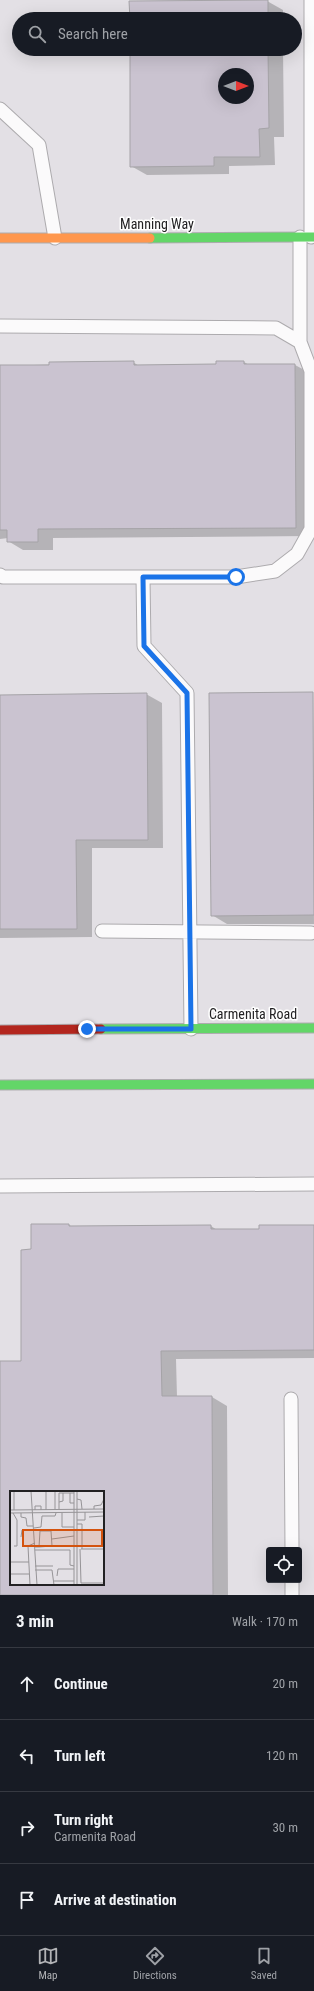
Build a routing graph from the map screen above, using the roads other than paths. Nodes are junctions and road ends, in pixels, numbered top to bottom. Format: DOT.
graph roads {
  1 [pos="311,0"];
  2 [pos="0,109"];
  3 [pos="308,237"];
  4 [pos="0,238"];
  5 [pos="55,238"];
  6 [pos="0,326"];
  7 [pos="300,342"];
  8 [pos="0,575"];
  9 [pos="143,577"];
  10 [pos="102,931"];
  11 [pos="190,931"];
  12 [pos="311,933"];
  13 [pos="314,1028"];
  14 [pos="191,1029"];
  15 [pos="0,1030"];
  16 [pos="314,1084"];
  17 [pos="0,1085"];
  18 [pos="314,1184"];
  19 [pos="0,1186"];
  20 [pos="291,1399"];
  21 [pos="292,1547"];
  22 [pos="292,1583"];
  23 [pos="292,1595"];
  1 -- 3 [label="lane"];
  2 -- 5 [label="lane"];
  3 -- 5 [label="main road, Manning Way"];
  3 -- 7 [label="lane"];
  4 -- 5 [label="main road, Manning Way"];
  6 -- 7 [label="lane"];
  7 -- 9 [label="lane"];
  8 -- 9 [label="lane"];
  9 -- 11 [label="lane"];
  10 -- 11 [label="lane"];
  11 -- 12 [label="lane"];
  11 -- 14 [label="lane"];
  13 -- 14 [label="main road, Carmenita Road"];
  14 -- 15 [label="main road, Carmenita Road"];
  16 -- 17 [label="main road"];
  18 -- 19 [label="lane"];
  20 -- 21 [label="lane"];
  22 -- 23 [label="lane"];
}
